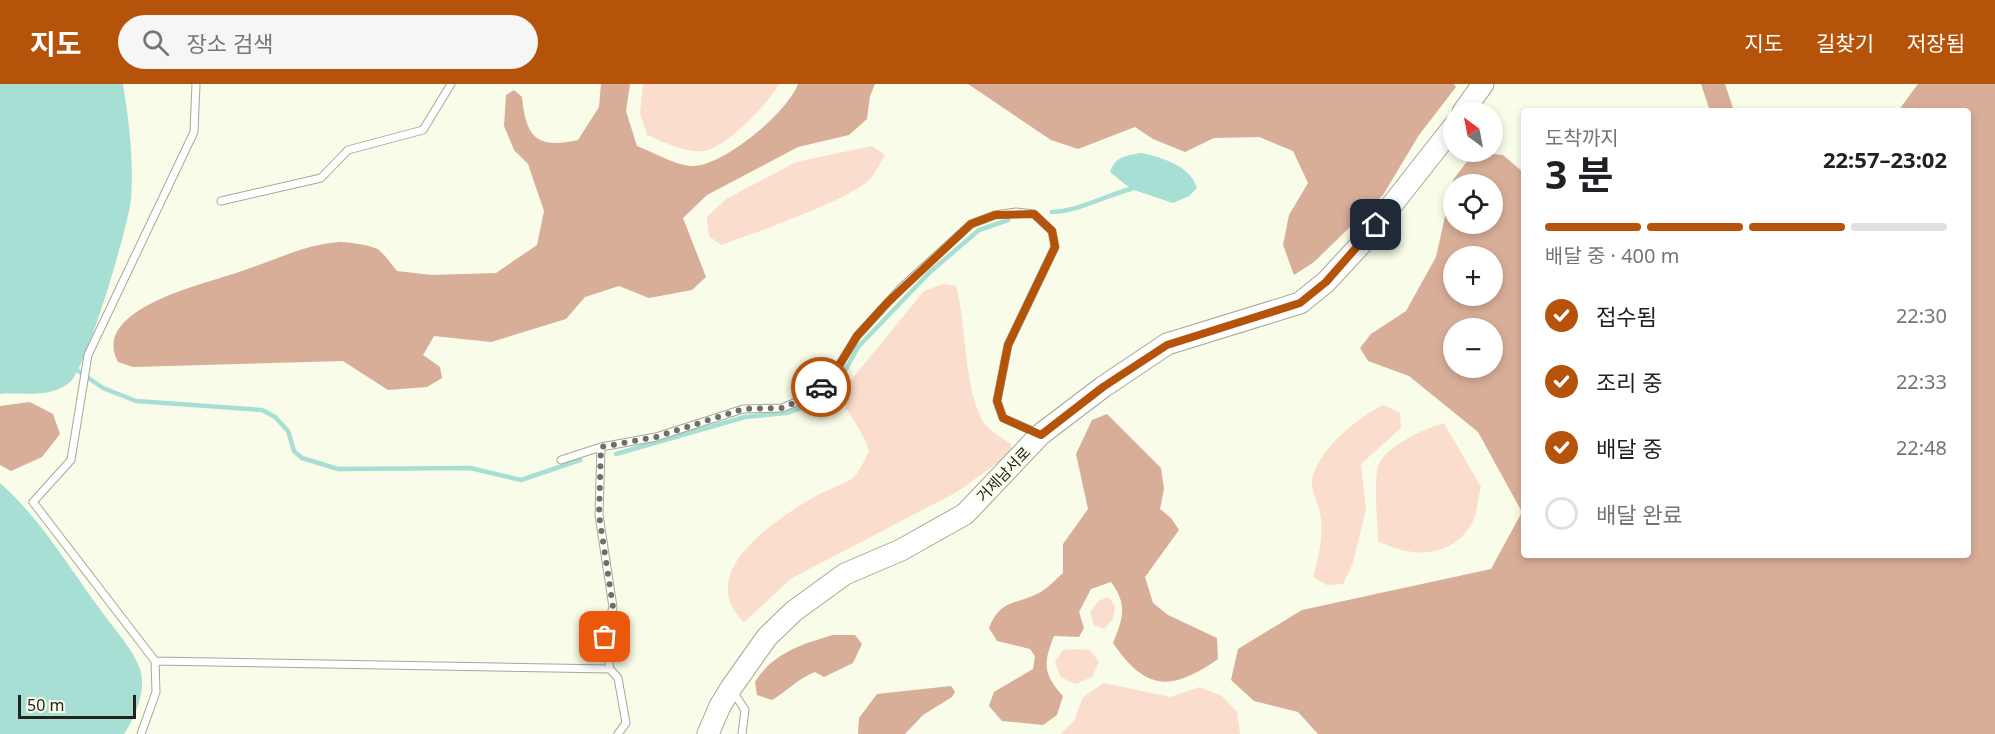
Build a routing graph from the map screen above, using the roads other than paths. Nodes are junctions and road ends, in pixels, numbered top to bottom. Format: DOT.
graph roads {
  1 [pos="196,84"];
  2 [pos="451,84"];
  3 [pos="1483,84"];
  4 [pos="1470,102"];
  5 [pos="1443,140"];
  6 [pos="221,201"];
  7 [pos="1041,435"];
  8 [pos="601,447"];
  9 [pos="561,460"];
  10 [pos="155,661"];
  11 [pos="610,669"];
  12 [pos="731,688"];
  13 [pos="141,734"];
  14 [pos="618,734"];
  15 [pos="708,734"];
  16 [pos="742,734"];
  1 -- 10 [label="lane"];
  2 -- 6 [label="lane"];
  3 -- 4 [label="main road"];
  5 -- 7 [label="main road, 거제남서로"];
  7 -- 8 [label="lane"];
  7 -- 12 [label="main road, 거제남서로"];
  8 -- 9 [label="lane"];
  8 -- 11 [label="lane"];
  10 -- 11 [label="lane"];
  10 -- 13 [label="lane"];
  11 -- 14 [label="lane"];
  12 -- 15 [label="main road, 거제남서로"];
  12 -- 16 [label="lane"];
}
